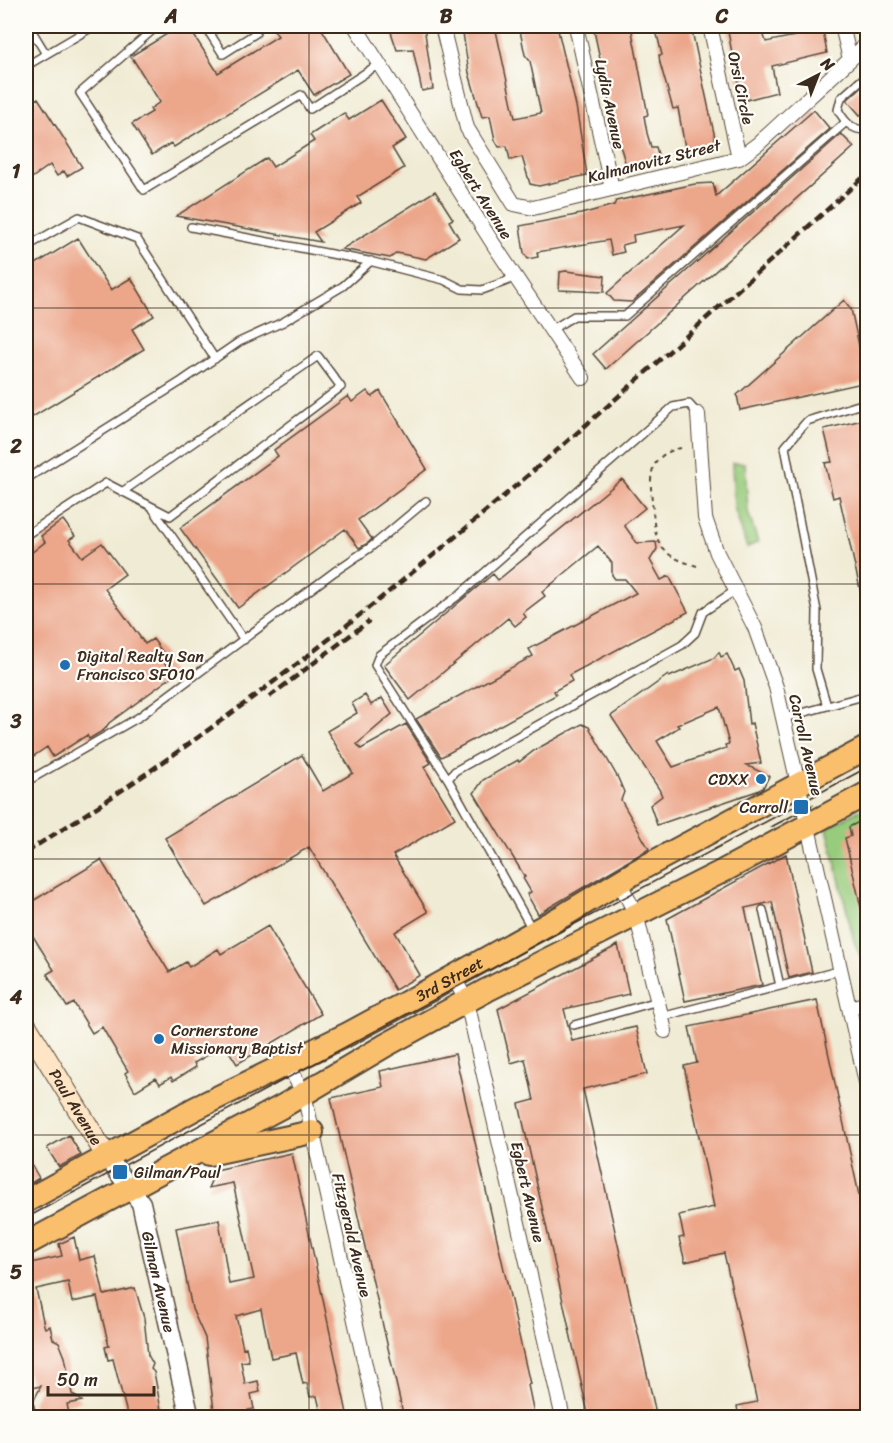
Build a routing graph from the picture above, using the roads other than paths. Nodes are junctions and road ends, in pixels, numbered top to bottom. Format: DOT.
graph roads {
  1 [pos="29,26"];
  2 [pos="94,26"];
  3 [pos="156,26"];
  4 [pos="205,26"];
  5 [pos="251,26"];
  6 [pos="355,26"];
  7 [pos="442,26"];
  8 [pos="576,26"];
  9 [pos="710,26"];
  10 [pos="842,26"];
  11 [pos="867,43"];
  12 [pos="46,54"];
  13 [pos="850,59"];
  14 [pos="380,64"];
  15 [pos="26,66"];
  16 [pos="867,74"];
  17 [pos="845,123"];
  18 [pos="867,130"];
  19 [pos="739,158"];
  20 [pos="612,189"];
  21 [pos="191,227"];
  22 [pos="26,247"];
  23 [pos="371,261"];
  24 [pos="514,275"];
  25 [pos="550,330"];
  26 [pos="215,359"];
  27 [pos="583,378"];
  28 [pos="867,402"];
  29 [pos="698,414"];
  30 [pos="26,479"];
  31 [pos="122,492"];
  32 [pos="426,501"];
  33 [pos="152,508"];
  34 [pos="26,536"];
  35 [pos="736,590"];
  36 [pos="244,640"];
  37 [pos="860,698"];
  38 [pos="827,706"];
  39 [pos="784,718"];
  40 [pos="867,747"];
  41 [pos="448,779"];
  42 [pos="26,782"];
  43 [pos="799,784"];
  44 [pos="867,793"];
  45 [pos="807,825"];
  46 [pos="619,882"];
  47 [pos="763,910"];
  48 [pos="636,914"];
  49 [pos="534,933"];
  50 [pos="842,970"];
  51 [pos="453,976"];
  52 [pos="780,986"];
  53 [pos="658,1001"];
  54 [pos="467,1002"];
  55 [pos="867,1004"];
  56 [pos="850,1008"];
  57 [pos="574,1024"];
  58 [pos="663,1024"];
  59 [pos="26,1025"];
  60 [pos="287,1063"];
  61 [pos="867,1090"];
  62 [pos="304,1094"];
  63 [pos="312,1132"];
  64 [pos="107,1157"];
  65 [pos="184,1159"];
  66 [pos="131,1188"];
  67 [pos="26,1201"];
  68 [pos="26,1245"];
  69 [pos="190,1418"];
  70 [pos="377,1418"];
  71 [pos="563,1418"];
  1 -- 12 [label="lane"];
  2 -- 12 [label="lane"];
  3 -- 14 [label="lane"];
  4 -- 5 [label="lane"];
  6 -- 14 [label="street, Egbert Avenue"];
  7 -- 20 [label="street, Kalmanovitz Street"];
  8 -- 20 [label="street, Lydia Avenue"];
  9 -- 19 [label="street, Orsi Circle"];
  10 -- 13 [label="street"];
  11 -- 13 [label="street, Kalmanovitz Street"];
  12 -- 15 [label="lane"];
  13 -- 19 [label="street, Kalmanovitz Street"];
  14 -- 24 [label="street, Egbert Avenue"];
  16 -- 17 [label="lane"];
  17 -- 18 [label="lane"];
  17 -- 25 [label="lane"];
  19 -- 20 [label="street, Kalmanovitz Street"];
  21 -- 23 [label="lane"];
  22 -- 26 [label="lane"];
  23 -- 24 [label="lane"];
  23 -- 26 [label="lane"];
  24 -- 25 [label="street, Egbert Avenue"];
  25 -- 27 [label="street, Egbert Avenue"];
  26 -- 30 [label="lane"];
  28 -- 38 [label="lane"];
  29 -- 35 [label="street, Carroll Avenue"];
  29 -- 41 [label="lane"];
  31 -- 33 [label="lane"];
  31 -- 33 [label="lane"];
  31 -- 34 [label="lane"];
  32 -- 36 [label="lane"];
  33 -- 36 [label="lane"];
  35 -- 39 [label="street, Carroll Avenue"];
  35 -- 41 [label="lane"];
  36 -- 42 [label="lane"];
  37 -- 38 [label="lane"];
  38 -- 39 [label="lane"];
  39 -- 43 [label="street, Carroll Avenue"];
  40 -- 43 [label="main road, 3rd Street"];
  41 -- 49 [label="lane"];
  43 -- 45 [label="street, Carroll Avenue"];
  43 -- 46 [label="main road, 3rd Street"];
  44 -- 45 [label="main road, 3rd Street"];
  45 -- 48 [label="main road, 3rd Street"];
  45 -- 50 [label="street, Carroll Avenue"];
  46 -- 48 [label="street"];
  46 -- 49 [label="main road, 3rd Street"];
  47 -- 52 [label="lane"];
  48 -- 53 [label="street"];
  48 -- 54 [label="main road, 3rd Street"];
  49 -- 51 [label="main road, 3rd Street"];
  50 -- 52 [label="lane"];
  50 -- 56 [label="street, Carroll Avenue"];
  51 -- 54 [label="street, Egbert Avenue"];
  51 -- 60 [label="main road, 3rd Street"];
  52 -- 58 [label="lane"];
  53 -- 57 [label="lane"];
  53 -- 58 [label="street"];
  54 -- 62 [label="main road, 3rd Street"];
  54 -- 71 [label="street, Egbert Avenue"];
  55 -- 56 [label="street"];
  56 -- 61 [label="street, Carroll Avenue"];
  59 -- 64 [label="main road, Paul Avenue"];
  60 -- 62 [label="street, Fitzgerald Avenue"];
  60 -- 64 [label="main road, 3rd Street"];
  62 -- 63 [label="street, Fitzgerald Avenue"];
  62 -- 65 [label="main road, 3rd Street"];
  63 -- 65 [label="main road"];
  63 -- 70 [label="street, Fitzgerald Avenue"];
  64 -- 66 [label="street, Gilman Avenue"];
  64 -- 67 [label="main road, 3rd Street"];
  65 -- 66 [label="main road, 3rd Street"];
  66 -- 68 [label="main road, 3rd Street"];
  66 -- 69 [label="street, Gilman Avenue"];
}
